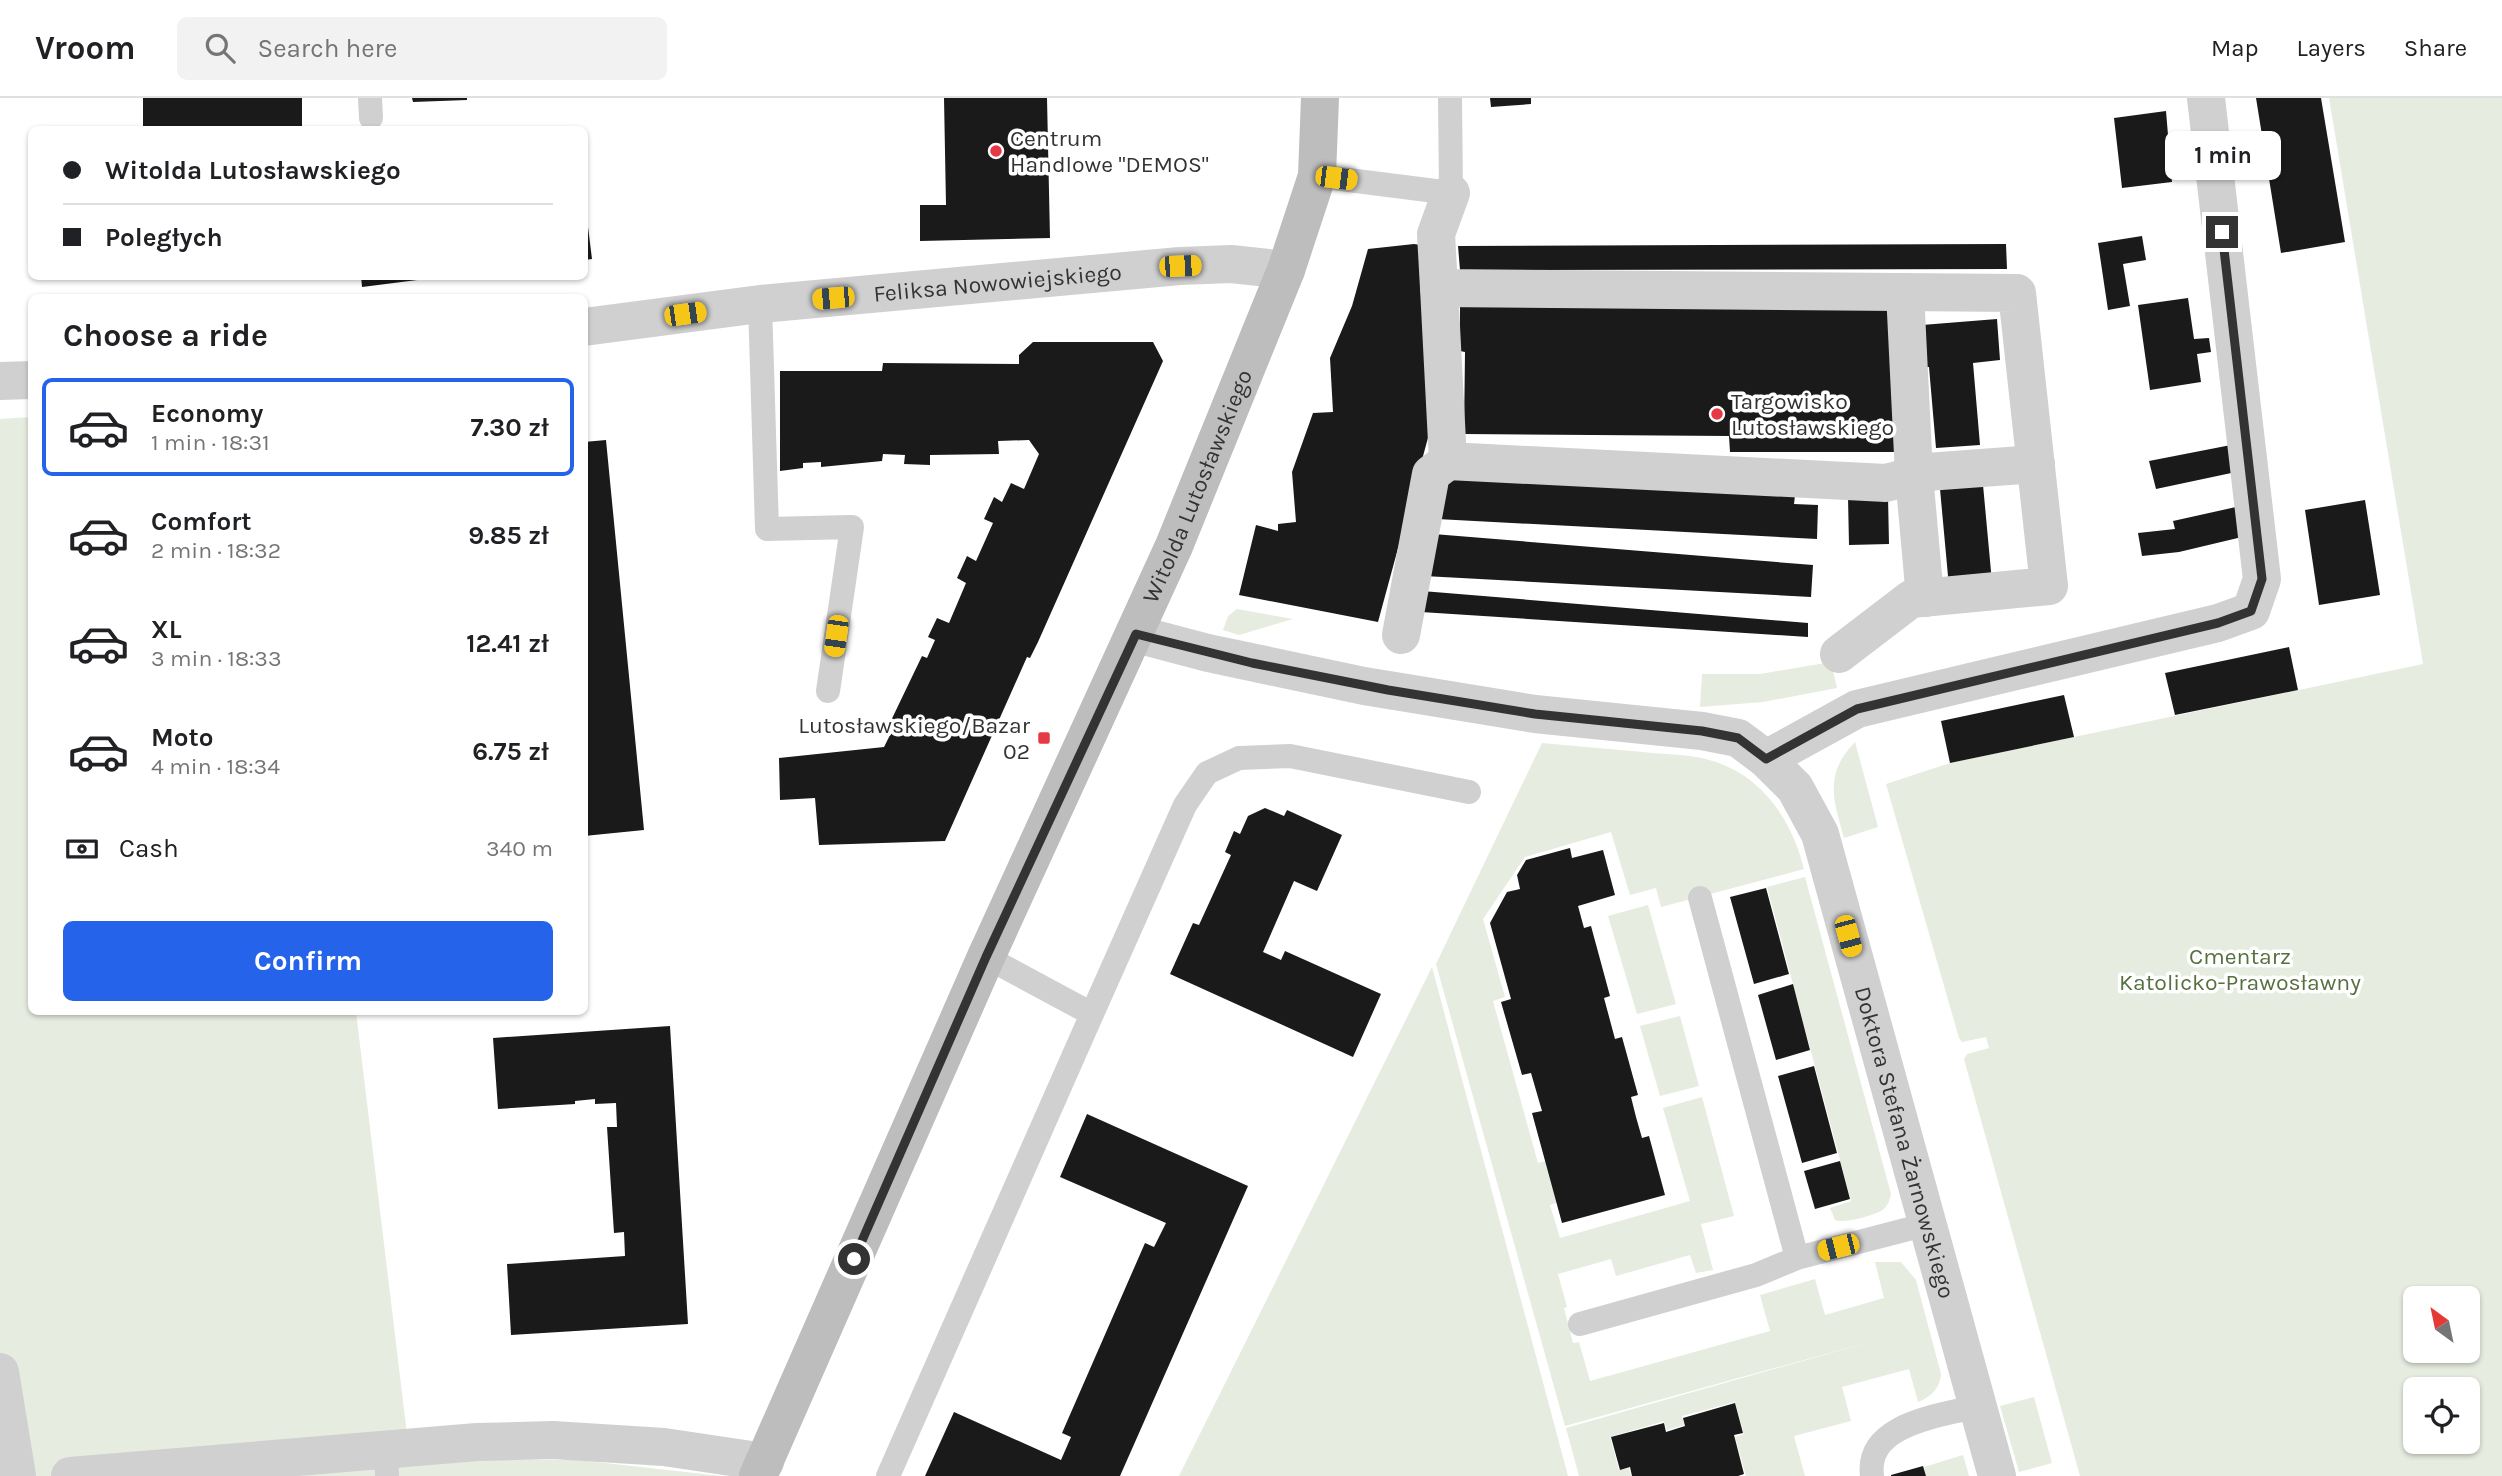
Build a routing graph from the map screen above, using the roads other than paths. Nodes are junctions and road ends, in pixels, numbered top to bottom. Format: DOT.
graph roads {
  1 [pos="1320,98"];
  2 [pos="1450,98"];
  3 [pos="2206,98"];
  4 [pos="1317,176"];
  5 [pos="1451,193"];
  6 [pos="1286,270"];
  7 [pos="1440,288"];
  8 [pos="1905,292"];
  9 [pos="760,304"];
  10 [pos="588,326"];
  11 [pos="28,380"];
  12 [pos="0,381"];
  13 [pos="1448,461"];
  14 [pos="2036,464"];
  15 [pos="1914,475"];
  16 [pos="1925,597"];
  17 [pos="1136,634"];
  18 [pos="1401,635"];
  19 [pos="1839,654"];
  20 [pos="828,691"];
  21 [pos="1766,759"];
  22 [pos="1469,792"];
  23 [pos="1700,898"];
  24 [pos="986,957"];
  25 [pos="1092,1014"];
  26 [pos="1928,1224"];
  27 [pos="1797,1258"];
  28 [pos="1580,1324"];
  29 [pos="0,1372"];
  30 [pos="1978,1406"];
  31 [pos="386,1463"];
  32 [pos="761,1469"];
  33 [pos="17,1476"];
  34 [pos="70,1476"];
  35 [pos="888,1476"];
  36 [pos="1872,1476"];
  37 [pos="1997,1476"];
  1 -- 4 [label="street, Witolda Lutosławskiego"];
  2 -- 5 [label="lane"];
  3 -- 21 [label="street"];
  4 -- 5 [label="lane"];
  4 -- 6 [label="street, Witolda Lutosławskiego"];
  5 -- 7 [label="street"];
  6 -- 9 [label="street, Feliksa Nowowiejskiego"];
  6 -- 17 [label="street, Witolda Lutosławskiego"];
  7 -- 8 [label="street"];
  7 -- 13 [label="street"];
  8 -- 14 [label="street"];
  8 -- 15 [label="street"];
  9 -- 10 [label="street, Feliksa Nowowiejskiego"];
  9 -- 20 [label="lane"];
  11 -- 12 [label="street"];
  13 -- 15 [label="street"];
  13 -- 18 [label="street"];
  14 -- 15 [label="street"];
  14 -- 16 [label="street"];
  15 -- 16 [label="street"];
  16 -- 19 [label="street"];
  17 -- 21 [label="street, Doktora Stefana Żarnowskiego"];
  17 -- 24 [label="street, Witolda Lutosławskiego"];
  21 -- 26 [label="street, Doktora Stefana Żarnowskiego"];
  22 -- 25 [label="lane"];
  23 -- 27 [label="lane"];
  24 -- 25 [label="lane"];
  24 -- 32 [label="street, Witolda Lutosławskiego"];
  25 -- 35 [label="lane"];
  26 -- 27 [label="lane"];
  26 -- 30 [label="street, Doktora Stefana Żarnowskiego"];
  27 -- 28 [label="lane"];
  29 -- 33 [label="street"];
  30 -- 36 [label="lane"];
  30 -- 37 [label="street, Doktora Stefana Żarnowskiego"];
  31 -- 32 [label="street"];
  31 -- 34 [label="street"];
}
